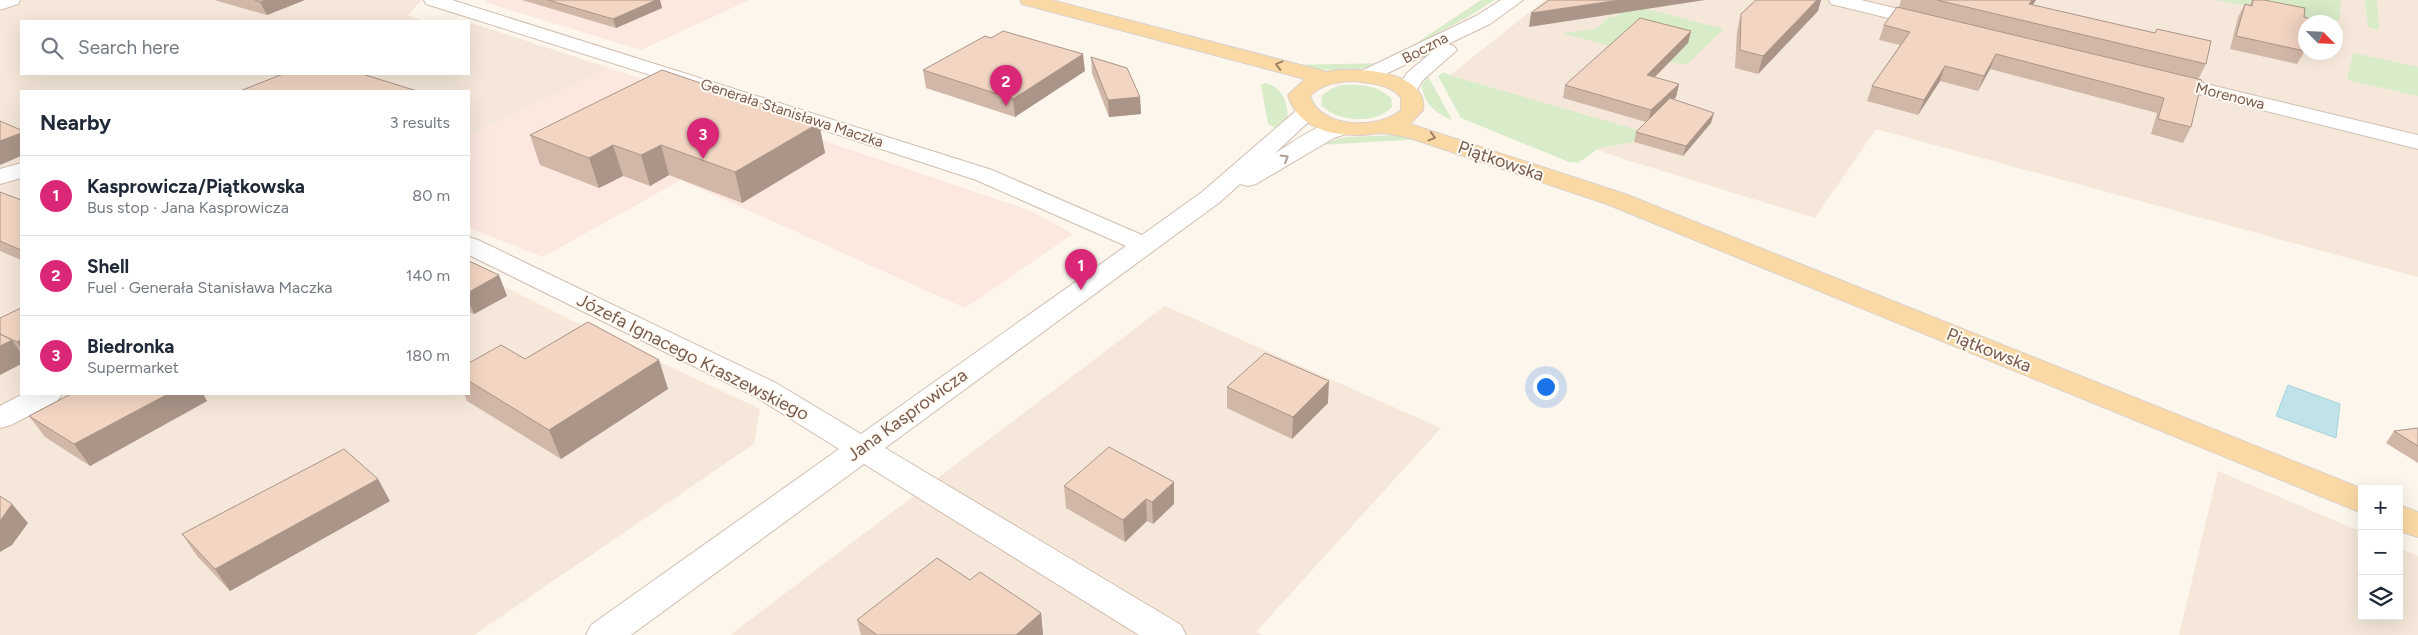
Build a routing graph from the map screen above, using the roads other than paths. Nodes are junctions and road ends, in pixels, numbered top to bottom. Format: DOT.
graph roads {
  1 [pos="11,0"];
  2 [pos="433,0"];
  3 [pos="1029,0"];
  4 [pos="1514,0"];
  5 [pos="1838,0"];
  6 [pos="0,4"];
  7 [pos="1483,20"];
  8 [pos="1951,28"];
  9 [pos="1143,32"];
  10 [pos="1366,76"];
  11 [pos="2149,76"];
  12 [pos="1326,78"];
  13 [pos="1410,99"];
  14 [pos="1302,104"];
  15 [pos="1385,127"];
  16 [pos="1341,128"];
  17 [pos="2418,142"];
  18 [pos="20,170"];
  19 [pos="0,177"];
  20 [pos="1211,197"];
  21 [pos="1616,199"];
  22 [pos="470,245"];
  23 [pos="1145,245"];
  24 [pos="46,395"];
  25 [pos="0,418"];
  26 [pos="860,449"];
  27 [pos="2358,500"];
  28 [pos="2403,519"];
  29 [pos="2418,525"];
  30 [pos="604,635"];
  31 [pos="1168,635"];
  1 -- 6 [label="street"];
  2 -- 23 [label="street, Generała Stanisława Maczka"];
  3 -- 9 [label="main road"];
  4 -- 7 [label="street, Boczna"];
  5 -- 8 [label="street"];
  7 -- 10 [label="street, Boczna"];
  7 -- 13 [label="street, Boczna"];
  12 -- 9 [label="main road, one-way"];
  9 -- 14 [label="main road"];
  10 -- 12 [label="main road, Piątkowska"];
  10 -- 13 [label="main road, Piątkowska"];
  11 -- 17 [label="street, Morenowa"];
  12 -- 14 [label="main road"];
  13 -- 15 [label="main road"];
  13 -- 21 [label="main road, Piątkowska"];
  14 -- 16 [label="main road"];
  14 -- 20 [label="street, Jana Kasprowicza"];
  15 -- 16 [label="main road"];
  15 -- 21 [label="main road, Piątkowska, one-way"];
  20 -- 16 [label="street, Jana Kasprowicza, one-way"];
  18 -- 19 [label="street"];
  20 -- 23 [label="street, Jana Kasprowicza"];
  21 -- 27 [label="main road, Piątkowska"];
  22 -- 26 [label="street, Józefa Ignacego Kraszewskiego"];
  23 -- 26 [label="street, Jana Kasprowicza"];
  24 -- 25 [label="street"];
  26 -- 30 [label="street, Jana Kasprowicza"];
  26 -- 31 [label="street, Józefa Ignacego Kraszewskiego"];
  28 -- 29 [label="main road"];
}
